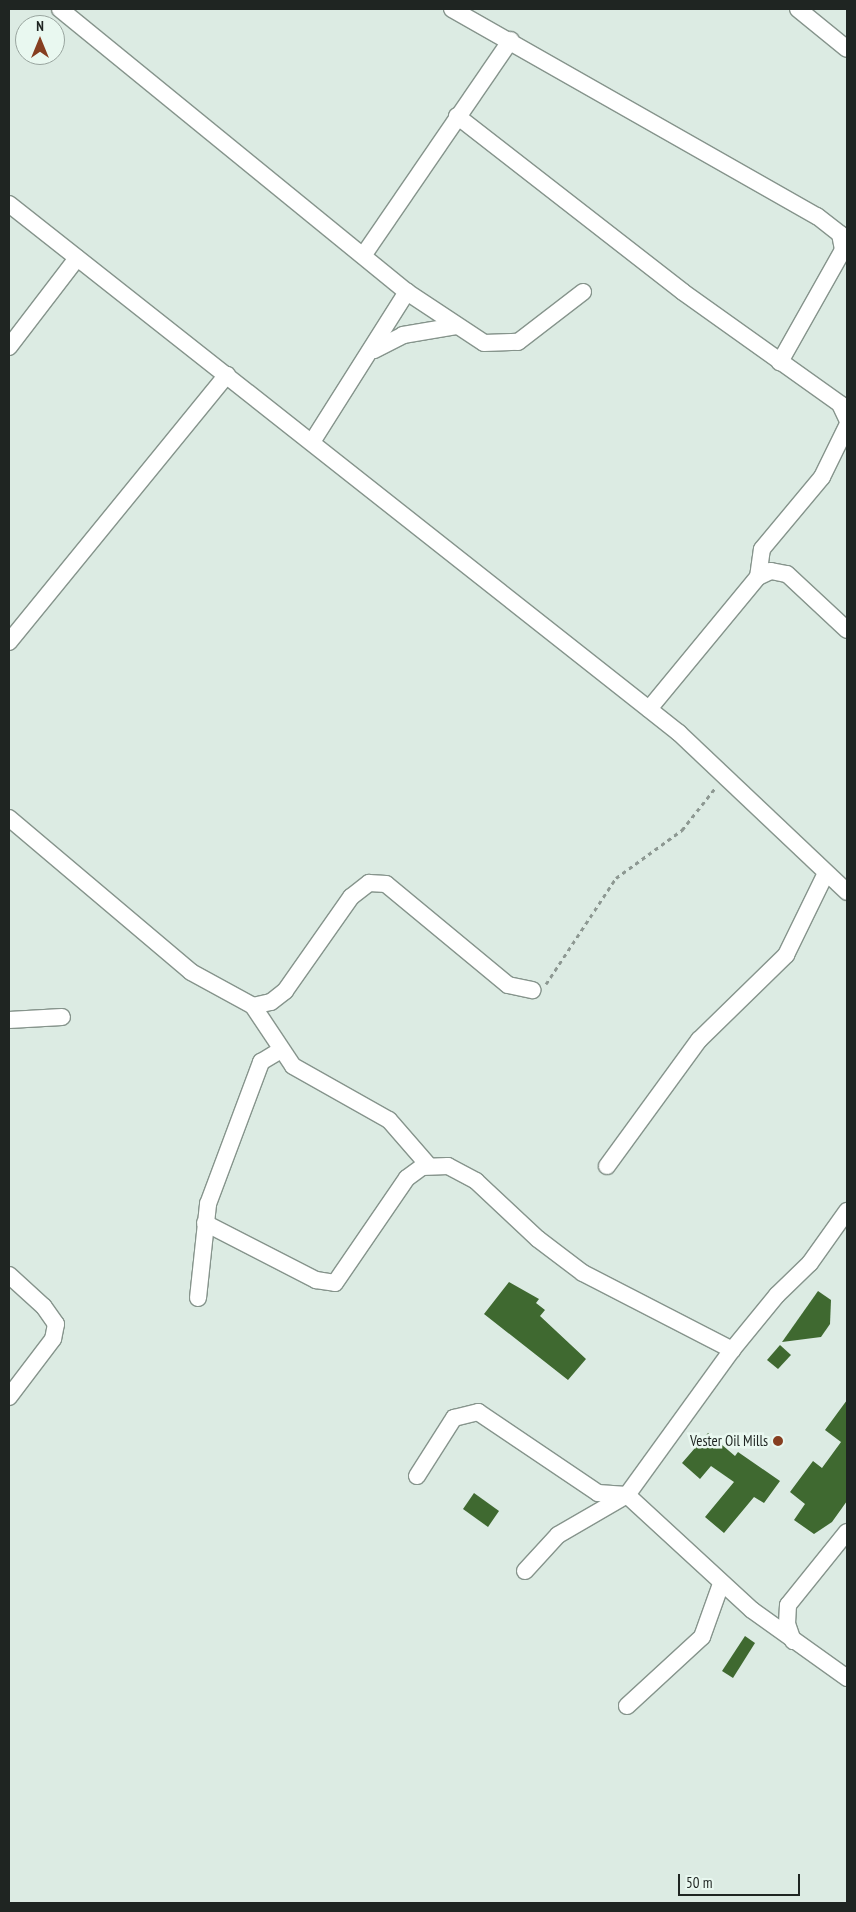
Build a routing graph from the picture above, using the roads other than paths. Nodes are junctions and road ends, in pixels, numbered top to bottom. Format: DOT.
graph roads {
  1 [pos="60,9"];
  2 [pos="452,9"];
  3 [pos="798,9"];
  4 [pos="511,40"];
  5 [pos="847,49"];
  6 [pos="457,116"];
  7 [pos="9,204"];
  8 [pos="365,253"];
  9 [pos="77,258"];
  10 [pos="407,292"];
  11 [pos="583,292"];
  12 [pos="456,326"];
  13 [pos="9,347"];
  14 [pos="374,350"];
  15 [pos="780,362"];
  16 [pos="227,375"];
  17 [pos="847,419"];
  18 [pos="847,426"];
  19 [pos="312,442"];
  20 [pos="758,577"];
  21 [pos="847,630"];
  22 [pos="9,642"];
  23 [pos="648,709"];
  24 [pos="9,818"];
  25 [pos="826,872"];
  26 [pos="847,892"];
  27 [pos="532,990"];
  28 [pos="253,1006"];
  29 [pos="62,1017"];
  30 [pos="9,1020"];
  31 [pos="279,1051"];
  32 [pos="429,1166"];
  33 [pos="607,1166"];
  34 [pos="847,1211"];
  35 [pos="205,1223"];
  36 [pos="9,1275"];
  37 [pos="198,1298"];
  38 [pos="732,1350"];
  39 [pos="9,1396"];
  40 [pos="417,1476"];
  41 [pos="627,1495"];
  42 [pos="847,1532"];
  43 [pos="525,1571"];
  44 [pos="721,1584"];
  45 [pos="793,1641"];
  46 [pos="847,1678"];
  47 [pos="627,1706"];
  1 -- 8 [label="street"];
  2 -- 4 [label="street"];
  3 -- 5 [label="street"];
  4 -- 6 [label="street"];
  4 -- 15 [label="street"];
  6 -- 8 [label="street"];
  6 -- 15 [label="street"];
  7 -- 9 [label="street"];
  8 -- 10 [label="street"];
  9 -- 13 [label="street"];
  9 -- 16 [label="street"];
  10 -- 12 [label="street"];
  10 -- 14 [label="street"];
  11 -- 12 [label="street"];
  12 -- 14 [label="street"];
  14 -- 19 [label="street"];
  15 -- 17 [label="street"];
  16 -- 19 [label="street"];
  16 -- 22 [label="street"];
  18 -- 20 [label="street"];
  19 -- 23 [label="street"];
  20 -- 21 [label="street"];
  20 -- 23 [label="street"];
  23 -- 25 [label="street"];
  24 -- 28 [label="street"];
  25 -- 26 [label="street"];
  25 -- 33 [label="street"];
  27 -- 28 [label="street"];
  28 -- 31 [label="street"];
  29 -- 30 [label="street"];
  31 -- 32 [label="street"];
  31 -- 35 [label="street"];
  32 -- 35 [label="street"];
  32 -- 38 [label="street"];
  34 -- 38 [label="street"];
  35 -- 37 [label="street"];
  36 -- 39 [label="street"];
  38 -- 41 [label="street"];
  40 -- 41 [label="street"];
  41 -- 43 [label="street"];
  41 -- 44 [label="street"];
  42 -- 45 [label="street"];
  44 -- 45 [label="street"];
  44 -- 47 [label="street"];
  45 -- 46 [label="street"];
}
